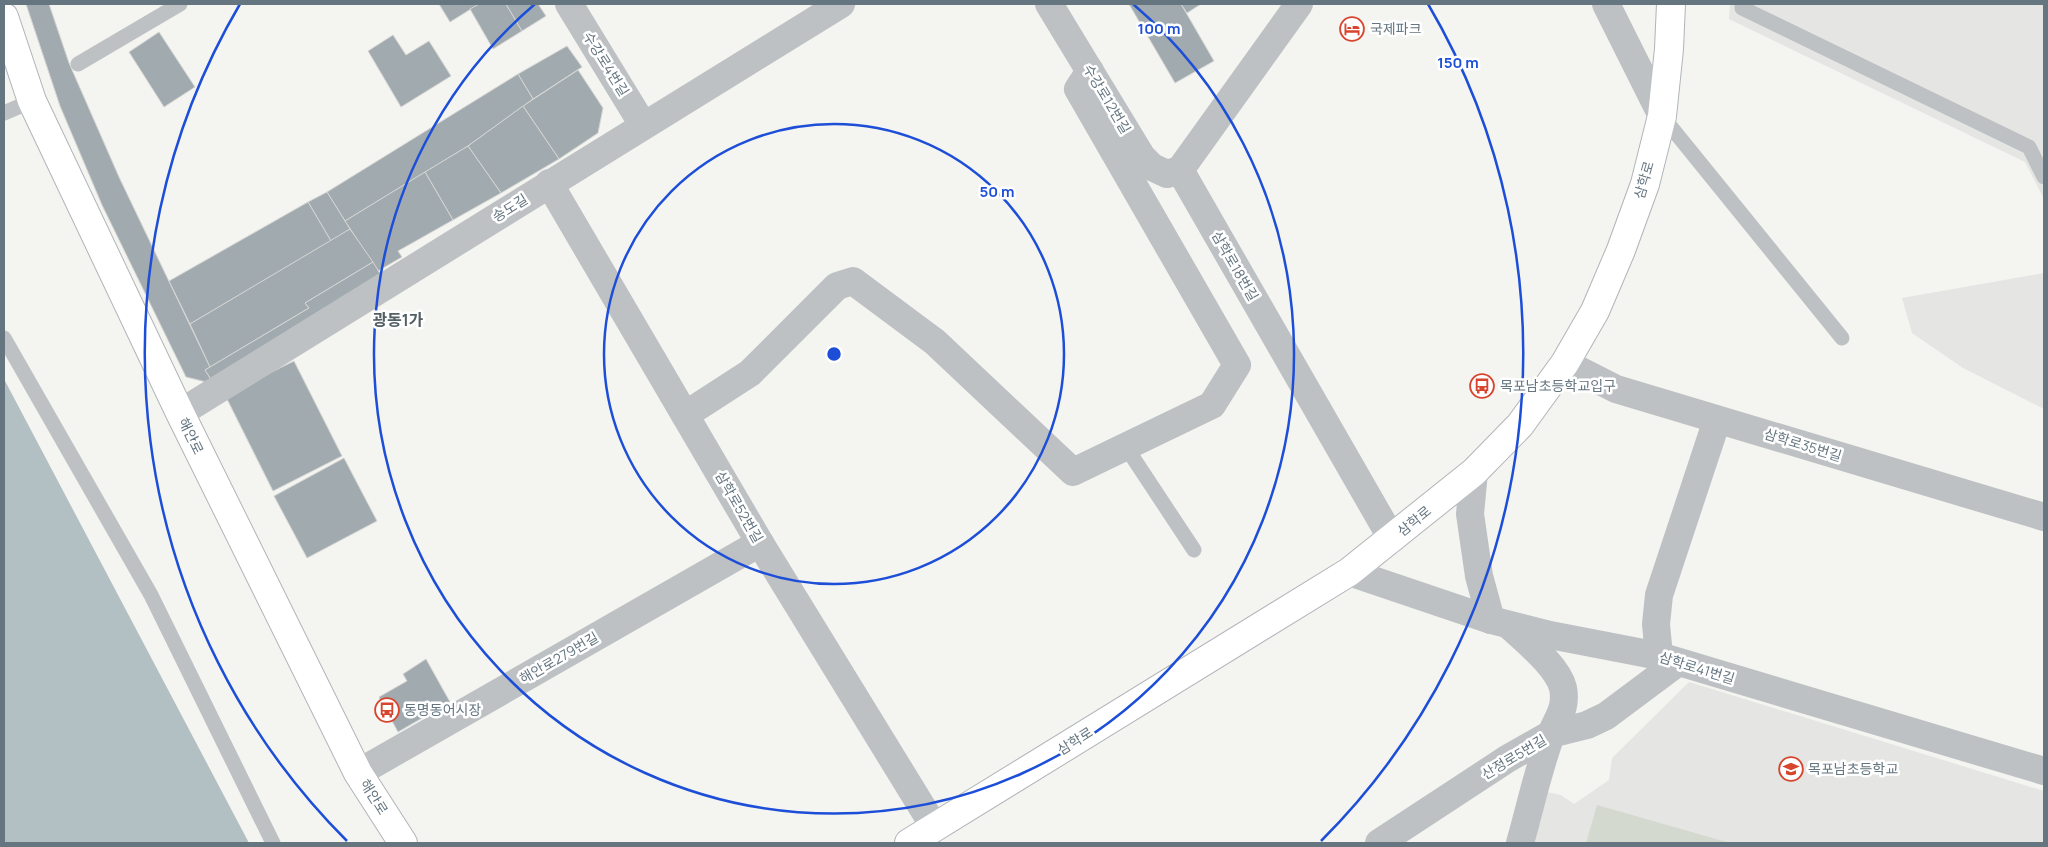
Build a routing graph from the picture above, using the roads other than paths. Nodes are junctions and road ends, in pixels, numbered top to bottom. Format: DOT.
graph roads {
  1 [pos="180,4"];
  2 [pos="569,4"];
  3 [pos="841,4"];
  4 [pos="1049,4"];
  5 [pos="1299,4"];
  6 [pos="1606,4"];
  7 [pos="1671,4"];
  8 [pos="1742,4"];
  9 [pos="4,17"];
  10 [pos="78,64"];
  11 [pos="1090,71"];
  12 [pos="32,100"];
  13 [pos="4,113"];
  14 [pos="1662,116"];
  15 [pos="643,125"];
  16 [pos="1180,170"];
  17 [pos="2044,176"];
  18 [pos="549,183"];
  19 [pos="4,338"];
  20 [pos="1842,338"];
  21 [pos="1565,363"];
  22 [pos="180,413"];
  23 [pos="685,415"];
  24 [pos="1717,420"];
  25 [pos="1126,447"];
  26 [pos="1474,472"];
  27 [pos="2044,517"];
  28 [pos="1392,539"];
  29 [pos="760,543"];
  30 [pos="1194,550"];
  31 [pos="1349,572"];
  32 [pos="1500,623"];
  33 [pos="1668,660"];
  34 [pos="1551,734"];
  35 [pos="2044,771"];
  36 [pos="358,773"];
  37 [pos="935,828"];
  38 [pos="274,843"];
  39 [pos="403,843"];
  40 [pos="910,843"];
  41 [pos="1379,843"];
  42 [pos="1520,843"];
  1 -- 10 [label="lane"];
  2 -- 15 [label="street, 수강로4번길"];
  3 -- 15 [label="street, 송도길"];
  4 -- 11 [label="street, 수강로12번길"];
  5 -- 16 [label="street"];
  6 -- 14 [label="street"];
  7 -- 14 [label="street, 삼학로"];
  8 -- 17 [label="lane"];
  9 -- 12 [label="street, 해안로"];
  11 -- 16 [label="street, 수강로12번길"];
  11 -- 25 [label="street"];
  12 -- 13 [label="lane"];
  12 -- 22 [label="street, 해안로"];
  14 -- 20 [label="lane"];
  14 -- 21 [label="street, 삼학로"];
  15 -- 18 [label="street, 송도길"];
  16 -- 28 [label="street, 삼학로18번길"];
  18 -- 22 [label="street, 송도길"];
  18 -- 23 [label="street, 삼학로52번길"];
  19 -- 38 [label="lane"];
  21 -- 24 [label="street, 삼학로35번길"];
  21 -- 26 [label="street, 삼학로"];
  22 -- 36 [label="street, 해안로"];
  23 -- 25 [label="street"];
  23 -- 29 [label="street, 삼학로52번길"];
  24 -- 27 [label="street, 삼학로35번길"];
  24 -- 33 [label="street"];
  25 -- 30 [label="lane"];
  26 -- 28 [label="street, 삼학로"];
  26 -- 32 [label="street"];
  28 -- 31 [label="street, 삼학로"];
  29 -- 36 [label="street, 해안로279번길"];
  29 -- 37 [label="street, 삼학로52번길"];
  31 -- 32 [label="street, 삼학로41번길"];
  31 -- 37 [label="street, 삼학로"];
  32 -- 33 [label="street, 삼학로41번길"];
  32 -- 34 [label="street"];
  33 -- 34 [label="street, 산정로5번길"];
  33 -- 35 [label="street, 삼학로41번길"];
  34 -- 41 [label="street, 산정로5번길"];
  34 -- 42 [label="street"];
  36 -- 39 [label="street, 해안로"];
  37 -- 40 [label="street, 삼학로"];
}
